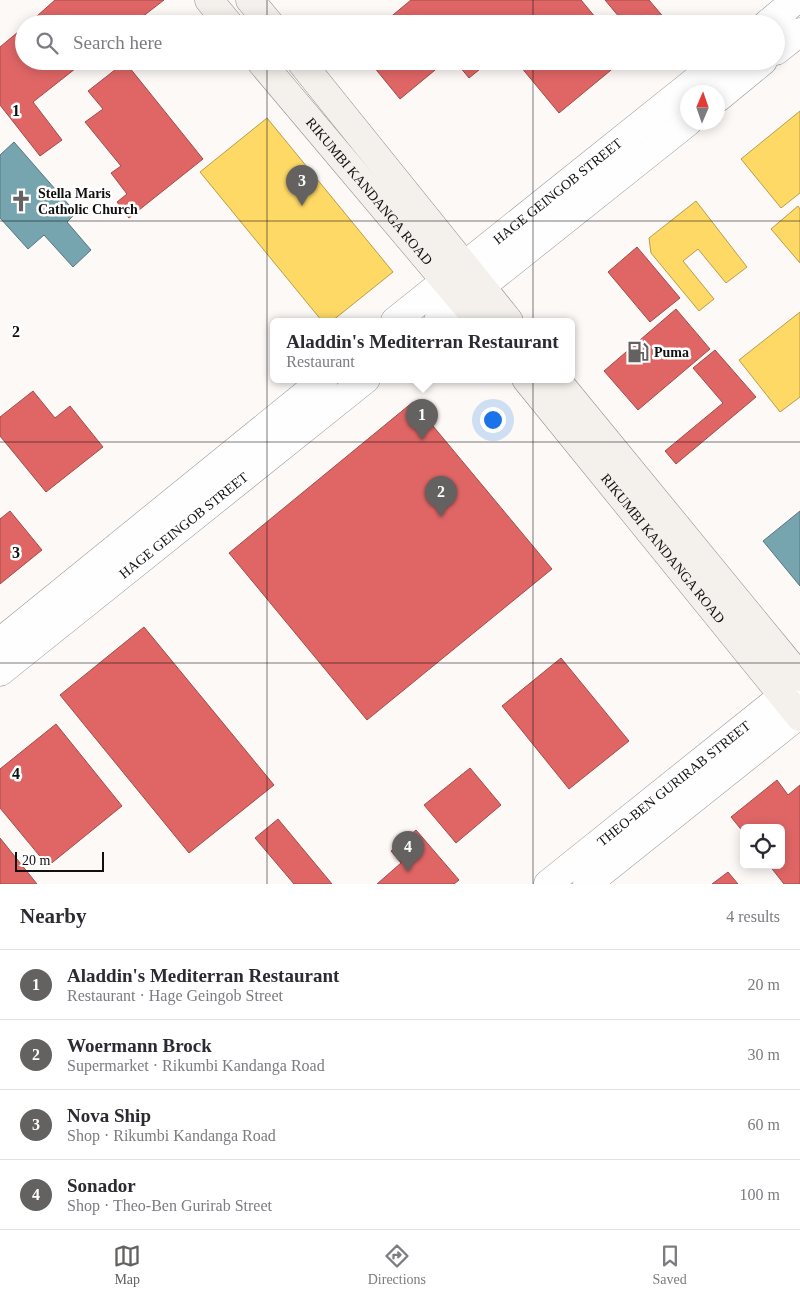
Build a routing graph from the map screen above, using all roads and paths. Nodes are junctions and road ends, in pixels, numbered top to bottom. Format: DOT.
graph roads {
  1 [pos="209,0"];
  2 [pos="250,0"];
  3 [pos="796,0"];
  4 [pos="222,15"];
  5 [pos="262,15"];
  6 [pos="778,15"];
  7 [pos="800,32"];
  8 [pos="785,44"];
  9 [pos="268,70"];
  10 [pos="306,70"];
  11 [pos="710,70"];
  12 [pos="753,70"];
  13 [pos="725,92"];
  14 [pos="680,128"];
  15 [pos="466,291"];
  16 [pos="402,318"];
  17 [pos="441,318"];
  18 [pos="505,318"];
  19 [pos="319,383"];
  20 [pos="361,383"];
  21 [pos="529,383"];
  22 [pos="559,383"];
  23 [pos="0,642"];
  24 [pos="0,672"];
  25 [pos="797,700"];
  26 [pos="548,884"];
  27 [pos="587,884"];
  1 -- 4 [label="main road"];
  2 -- 5 [label="main road"];
  3 -- 6 [label="street"];
  7 -- 8 [label="street"];
  9 -- 15 [label="main road, RIKUMBI KANDANGA ROAD"];
  10 -- 15 [label="main road, RIKUMBI KANDANGA ROAD"];
  11 -- 15 [label="street, HAGE GEINGOB STREET"];
  12 -- 13 [label="street"];
  14 -- 15 [label="street, HAGE GEINGOB STREET"];
  15 -- 16 [label="street, HAGE GEINGOB STREET"];
  15 -- 17 [label="street, HAGE GEINGOB STREET"];
  15 -- 18 [label="main road, RIKUMBI KANDANGA ROAD"];
  19 -- 23 [label="street, HAGE GEINGOB STREET"];
  20 -- 24 [label="street, HAGE GEINGOB STREET"];
  21 -- 25 [label="main road, RIKUMBI KANDANGA ROAD"];
  22 -- 25 [label="main road, RIKUMBI KANDANGA ROAD"];
  25 -- 26 [label="street, THEO-BEN GURIRAB STREET"];
  25 -- 27 [label="street, THEO-BEN GURIRAB STREET"];
}
